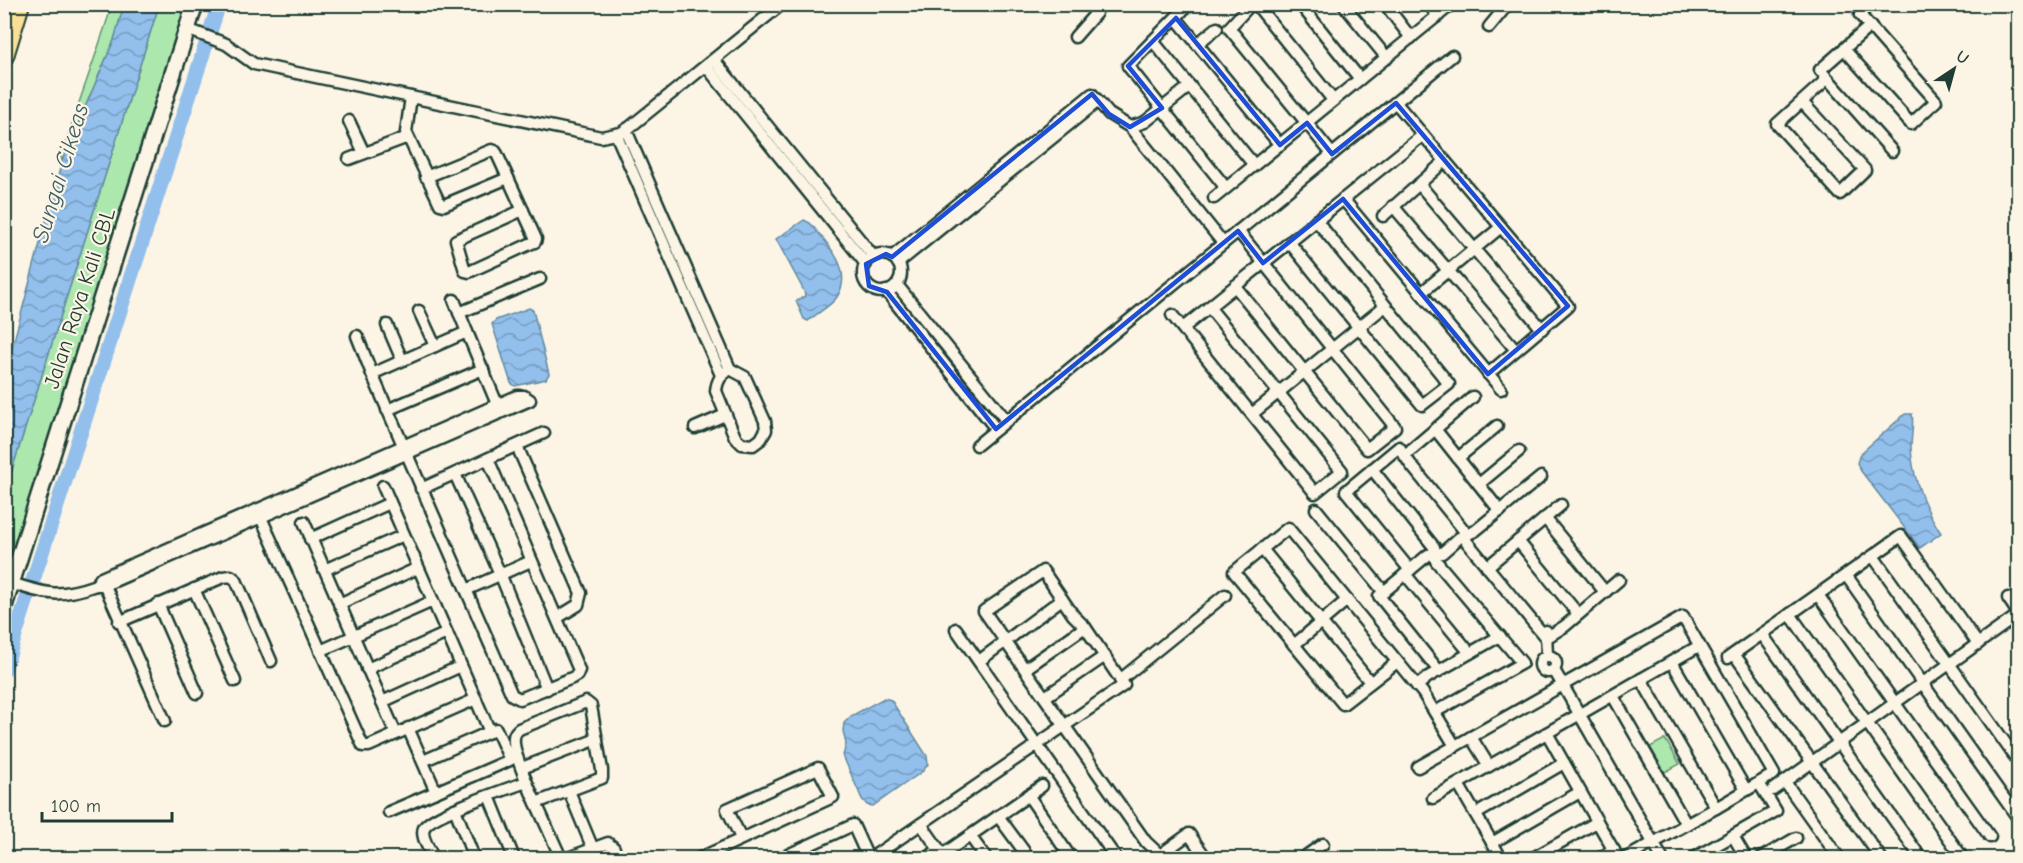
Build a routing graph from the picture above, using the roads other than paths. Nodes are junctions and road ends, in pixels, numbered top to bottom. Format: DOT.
graph roads {
  1 [pos="20,4"];
  2 [pos="195,4"];
  3 [pos="782,4"];
  4 [pos="1089,4"];
  5 [pos="1251,4"];
  6 [pos="1256,4"];
  7 [pos="1300,4"];
  8 [pos="1343,4"];
  9 [pos="1385,4"];
  10 [pos="1429,4"];
  11 [pos="1452,4"];
  12 [pos="1508,4"];
  13 [pos="1868,5"];
  14 [pos="1438,16"];
  15 [pos="1869,26"];
  16 [pos="1489,27"];
  17 [pos="1217,28"];
  18 [pos="188,29"];
  19 [pos="1076,37"];
  20 [pos="1411,38"];
  21 [pos="1153,41"];
  22 [pos="1197,44"];
  23 [pos="1844,49"];
  24 [pos="4,56"];
  25 [pos="1452,56"];
  26 [pos="1387,57"];
  27 [pos="710,63"];
  28 [pos="1360,79"];
  29 [pos="1827,79"];
  30 [pos="1190,86"];
  31 [pos="411,97"];
  32 [pos="1334,100"];
  33 [pos="1396,102"];
  34 [pos="1803,102"];
  35 [pos="1162,108"];
  36 [pos="349,121"];
  37 [pos="1307,123"];
  38 [pos="1130,127"];
  39 [pos="621,132"];
  40 [pos="1423,135"];
  41 [pos="408,136"];
  42 [pos="1280,145"];
  43 [pos="1892,151"];
  44 [pos="364,153"];
  45 [pos="1332,154"];
  46 [pos="349,159"];
  47 [pos="1445,161"];
  48 [pos="1254,165"];
  49 [pos="426,177"];
  50 [pos="508,178"];
  51 [pos="1419,184"];
  52 [pos="1226,188"];
  53 [pos="1214,198"];
  54 [pos="1342,199"];
  55 [pos="1393,206"];
  56 [pos="523,210"];
  57 [pos="1383,216"];
  58 [pos="1316,220"];
  59 [pos="1501,227"];
  60 [pos="1238,231"];
  61 [pos="1289,242"];
  62 [pos="1224,243"];
  63 [pos="1474,249"];
  64 [pos="870,260"];
  65 [pos="895,260"];
  66 [pos="1263,263"];
  67 [pos="1448,271"];
  68 [pos="540,279"];
  69 [pos="897,285"];
  70 [pos="1235,286"];
  71 [pos="885,291"];
  72 [pos="1421,294"];
  73 [pos="454,300"];
  74 [pos="1385,306"];
  75 [pos="1209,307"];
  76 [pos="419,311"];
  77 [pos="459,313"];
  78 [pos="1172,315"];
  79 [pos="387,325"];
  80 [pos="1359,327"];
  81 [pos="1183,328"];
  82 [pos="1542,329"];
  83 [pos="467,332"];
  84 [pos="357,336"];
  85 [pos="435,346"];
  86 [pos="1332,349"];
  87 [pos="1516,350"];
  88 [pos="402,360"];
  89 [pos="483,369"];
  90 [pos="1304,371"];
  91 [pos="725,372"];
  92 [pos="372,374"];
  93 [pos="1488,374"];
  94 [pos="1501,389"];
  95 [pos="1278,393"];
  96 [pos="1473,397"];
  97 [pos="497,404"];
  98 [pos="387,410"];
  99 [pos="1252,414"];
  100 [pos="725,415"];
  101 [pos="1006,420"];
  102 [pos="1497,426"];
  103 [pos="695,428"];
  104 [pos="996,429"];
  105 [pos="1435,429"];
  106 [pos="544,433"];
  107 [pos="977,445"];
  108 [pos="517,446"];
  109 [pos="404,450"];
  110 [pos="1519,451"];
  111 [pos="1405,455"];
  112 [pos="1458,458"];
  113 [pos="488,459"];
  114 [pos="1372,469"];
  115 [pos="455,474"];
  116 [pos="1541,477"];
  117 [pos="1479,484"];
  118 [pos="383,486"];
  119 [pos="421,489"];
  120 [pos="390,503"];
  121 [pos="1561,505"];
  122 [pos="1316,509"];
  123 [pos="1500,511"];
  124 [pos="260,514"];
  125 [pos="1545,518"];
  126 [pos="304,522"];
  127 [pos="404,535"];
  128 [pos="1467,535"];
  129 [pos="310,539"];
  130 [pos="1518,540"];
  131 [pos="1262,549"];
  132 [pos="1435,554"];
  133 [pos="1873,556"];
  134 [pos="531,561"];
  135 [pos="1489,565"];
  136 [pos="418,568"];
  137 [pos="324,570"];
  138 [pos="1408,572"];
  139 [pos="1846,575"];
  140 [pos="501,576"];
  141 [pos="1619,580"];
  142 [pos="101,583"];
  143 [pos="11,584"];
  144 [pos="194,589"];
  145 [pos="466,590"];
  146 [pos="1384,592"];
  147 [pos="1605,592"];
  148 [pos="1225,595"];
  149 [pos="1818,595"];
  150 [pos="2008,598"];
  151 [pos="1062,599"];
  152 [pos="1347,600"];
  153 [pos="433,601"];
  154 [pos="158,604"];
  155 [pos="339,604"];
  156 [pos="4,606"];
  157 [pos="1790,614"];
  158 [pos="2019,614"];
  159 [pos="1578,615"];
  160 [pos="557,618"];
  161 [pos="119,622"];
  162 [pos="1321,622"];
  163 [pos="1085,627"];
  164 [pos="956,629"];
  165 [pos="447,633"];
  166 [pos="1762,634"];
  167 [pos="1500,636"];
  168 [pos="353,637"];
  169 [pos="1546,638"];
  170 [pos="1006,641"];
  171 [pos="1978,644"];
  172 [pos="1294,645"];
  173 [pos="1699,646"];
  174 [pos="320,651"];
  175 [pos="1470,653"];
  176 [pos="1105,656"];
  177 [pos="272,661"];
  178 [pos="979,661"];
  179 [pos="1397,662"];
  180 [pos="1672,662"];
  181 [pos="1950,664"];
  182 [pos="461,666"];
  183 [pos="367,669"];
  184 [pos="1025,669"];
  185 [pos="1439,670"];
  186 [pos="1120,680"];
  187 [pos="1641,680"];
  188 [pos="235,681"];
  189 [pos="1370,682"];
  190 [pos="1923,683"];
  191 [pos="1417,686"];
  192 [pos="1563,686"];
  193 [pos="547,689"];
  194 [pos="197,693"];
  195 [pos="1612,696"];
  196 [pos="1045,697"];
  197 [pos="476,699"];
  198 [pos="382,702"];
  199 [pos="1895,703"];
  200 [pos="1435,712"];
  201 [pos="1580,715"];
  202 [pos="165,721"];
  203 [pos="1867,723"];
  204 [pos="1065,726"];
  205 [pos="408,728"];
  206 [pos="490,732"];
  207 [pos="396,734"];
  208 [pos="1547,734"];
  209 [pos="1471,737"];
  210 [pos="597,739"];
  211 [pos="1839,743"];
  212 [pos="1037,744"];
  213 [pos="1455,746"];
  214 [pos="423,761"];
  215 [pos="2019,761"];
  216 [pos="1812,762"];
  217 [pos="1564,763"];
  218 [pos="1489,766"];
  219 [pos="1418,767"];
  220 [pos="522,768"];
  221 [pos="526,782"];
  222 [pos="1785,782"];
  223 [pos="1759,783"];
  224 [pos="1042,786"];
  225 [pos="1456,786"];
  226 [pos="1746,790"];
  227 [pos="1773,790"];
  228 [pos="569,791"];
  229 [pos="436,792"];
  230 [pos="1580,792"];
  231 [pos="1028,795"];
  232 [pos="489,796"];
  233 [pos="1433,798"];
  234 [pos="536,803"];
  235 [pos="1716,808"];
  236 [pos="455,809"];
  237 [pos="389,812"];
  238 [pos="1476,814"];
  239 [pos="998,816"];
  240 [pos="2019,818"];
  241 [pos="1597,822"];
  242 [pos="921,824"];
  243 [pos="1686,825"];
  244 [pos="970,836"];
  245 [pos="1733,836"];
  246 [pos="1990,837"];
  247 [pos="741,838"];
  248 [pos="1796,838"];
  249 [pos="1492,843"];
  250 [pos="1653,843"];
  251 [pos="1323,844"];
  252 [pos="593,849"];
  253 [pos="942,854"];
  254 [pos="1616,854"];
  255 [pos="1960,854"];
  256 [pos="1706,855"];
  257 [pos="1161,857"];
  258 [pos="433,858"];
  259 [pos="474,858"];
  260 [pos="514,858"];
  261 [pos="561,858"];
  262 [pos="568,858"];
  263 [pos="615,858"];
  264 [pos="700,858"];
  265 [pos="781,858"];
  266 [pos="870,858"];
  267 [pos="927,858"];
  268 [pos="986,858"];
  269 [pos="1029,858"];
  270 [pos="1071,858"];
  271 [pos="1116,858"];
  272 [pos="1206,858"];
  273 [pos="1303,858"];
  274 [pos="1495,858"];
  275 [pos="1502,858"];
  276 [pos="1533,858"];
  277 [pos="1600,858"];
  278 [pos="1626,858"];
  279 [pos="1662,858"];
  280 [pos="1694,858"];
  281 [pos="1746,858"];
  282 [pos="1761,858"];
  283 [pos="1839,858"];
  284 [pos="1881,858"];
  285 [pos="1921,858"];
  1 -- 24 [label="highway"];
  2 -- 18 [label="main road, Jalan Raya Kali CBL"];
  3 -- 27 [label="street"];
  4 -- 19 [label="street"];
  5 -- 37 [label="street"];
  6 -- 32 [label="street"];
  7 -- 28 [label="street"];
  8 -- 26 [label="street"];
  9 -- 20 [label="street"];
  10 -- 14 [label="street"];
  11 -- 14 [label="street"];
  12 -- 16 [label="street"];
  13 -- 15 [label="street"];
  14 -- 20 [label="street"];
  15 -- 23 [label="street"];
  15 -- 23 [label="street"];
  17 -- 22 [label="street"];
  18 -- 31 [label="street"];
  18 -- 143 [label="main road, Jalan Raya Kali CBL"];
  20 -- 26 [label="street"];
  21 -- 22 [label="street"];
  21 -- 30 [label="street"];
  21 -- 35 [label="street"];
  22 -- 42 [label="street"];
  23 -- 29 [label="street"];
  25 -- 33 [label="street"];
  26 -- 28 [label="street"];
  27 -- 39 [label="street"];
  27 -- 64 [label="street"];
  28 -- 32 [label="street"];
  29 -- 34 [label="street"];
  29 -- 43 [label="street"];
  30 -- 35 [label="street"];
  30 -- 48 [label="street"];
  31 -- 39 [label="street"];
  31 -- 41 [label="street"];
  32 -- 37 [label="street"];
  33 -- 40 [label="street"];
  33 -- 45 [label="street"];
  34 -- 34 [label="street"];
  35 -- 38 [label="street"];
  35 -- 52 [label="street"];
  36 -- 44 [label="street"];
  37 -- 42 [label="street"];
  37 -- 45 [label="street"];
  38 -- 62 [label="street"];
  38 -- 65 [label="street"];
  39 -- 91 [label="street"];
  40 -- 47 [label="street"];
  40 -- 54 [label="street"];
  41 -- 44 [label="street"];
  41 -- 49 [label="street"];
  42 -- 48 [label="street"];
  44 -- 46 [label="street"];
  45 -- 60 [label="street"];
  47 -- 51 [label="street"];
  47 -- 59 [label="street"];
  48 -- 52 [label="street"];
  49 -- 50 [label="street"];
  49 -- 50 [label="street"];
  50 -- 56 [label="street"];
  51 -- 55 [label="street"];
  51 -- 63 [label="street"];
  52 -- 53 [label="street"];
  54 -- 58 [label="street"];
  54 -- 72 [label="street"];
  55 -- 57 [label="street"];
  55 -- 67 [label="street"];
  56 -- 56 [label="street"];
  58 -- 61 [label="street"];
  58 -- 74 [label="street"];
  59 -- 63 [label="street"];
  59 -- 82 [label="street"];
  60 -- 62 [label="street"];
  60 -- 66 [label="street"];
  61 -- 66 [label="street"];
  61 -- 80 [label="street"];
  62 -- 101 [label="street"];
  63 -- 67 [label="street"];
  63 -- 82 [label="street"];
  64 -- 65 [label="street"];
  64 -- 71 [label="street"];
  65 -- 69 [label="street"];
  66 -- 70 [label="street"];
  66 -- 86 [label="street"];
  67 -- 72 [label="street"];
  67 -- 87 [label="street"];
  68 -- 77 [label="street"];
  69 -- 71 [label="street"];
  69 -- 101 [label="street"];
  70 -- 75 [label="street"];
  70 -- 90 [label="street"];
  71 -- 104 [label="street"];
  72 -- 93 [label="street"];
  73 -- 77 [label="street"];
  74 -- 80 [label="street"];
  74 -- 80 [label="street"];
  75 -- 81 [label="street"];
  75 -- 95 [label="street"];
  76 -- 85 [label="street"];
  77 -- 83 [label="street"];
  78 -- 81 [label="street"];
  79 -- 88 [label="street"];
  80 -- 86 [label="street"];
  81 -- 99 [label="street"];
  82 -- 87 [label="street"];
  83 -- 85 [label="street"];
  83 -- 89 [label="street"];
  84 -- 92 [label="street"];
  85 -- 88 [label="street"];
  86 -- 90 [label="street"];
  86 -- 90 [label="street"];
  87 -- 93 [label="street"];
  88 -- 92 [label="street"];
  89 -- 97 [label="street"];
  89 -- 98 [label="street"];
  90 -- 95 [label="street"];
  91 -- 100 [label="street"];
  91 -- 100 [label="street"];
  92 -- 98 [label="street"];
  93 -- 94 [label="street"];
  95 -- 99 [label="street"];
  95 -- 99 [label="street"];
  96 -- 105 [label="street"];
  97 -- 109 [label="street"];
  97 -- 109 [label="street"];
  98 -- 109 [label="street"];
  100 -- 103 [label="street"];
  101 -- 104 [label="street"];
  102 -- 112 [label="street"];
  104 -- 107 [label="street"];
  105 -- 111 [label="street"];
  105 -- 112 [label="street"];
  106 -- 108 [label="street"];
  108 -- 113 [label="street"];
  108 -- 160 [label="street"];
  109 -- 119 [label="street"];
  109 -- 124 [label="street"];
  110 -- 117 [label="street"];
  111 -- 114 [label="street"];
  111 -- 128 [label="street"];
  112 -- 117 [label="street"];
  113 -- 115 [label="street"];
  113 -- 134 [label="street"];
  114 -- 132 [label="street"];
  114 -- 138 [label="street"];
  115 -- 119 [label="street"];
  115 -- 140 [label="street"];
  116 -- 123 [label="street"];
  117 -- 123 [label="street"];
  118 -- 120 [label="street"];
  119 -- 145 [label="street"];
  120 -- 127 [label="street"];
  120 -- 129 [label="street"];
  121 -- 125 [label="street"];
  122 -- 146 [label="street"];
  123 -- 128 [label="street"];
  124 -- 142 [label="street"];
  124 -- 174 [label="street"];
  125 -- 130 [label="street"];
  125 -- 147 [label="street"];
  126 -- 129 [label="street"];
  127 -- 136 [label="street"];
  127 -- 137 [label="street"];
  128 -- 132 [label="street"];
  128 -- 135 [label="street"];
  129 -- 137 [label="street"];
  130 -- 135 [label="street"];
  130 -- 159 [label="street"];
  131 -- 152 [label="street"];
  131 -- 162 [label="street"];
  131 -- 172 [label="street"];
  132 -- 138 [label="street"];
  132 -- 167 [label="street"];
  133 -- 139 [label="street"];
  133 -- 171 [label="street"];
  133 -- 181 [label="street"];
  134 -- 140 [label="street"];
  134 -- 160 [label="street"];
  135 -- 169 [label="street"];
  136 -- 153 [label="street"];
  136 -- 155 [label="street"];
  137 -- 155 [label="street"];
  138 -- 146 [label="street"];
  138 -- 175 [label="street"];
  139 -- 149 [label="street"];
  139 -- 190 [label="street"];
  140 -- 145 [label="street"];
  140 -- 193 [label="street"];
  141 -- 147 [label="street"];
  142 -- 143 [label="street"];
  142 -- 161 [label="street"];
  143 -- 156 [label="main road, Jalan Raya Kali CBL"];
  144 -- 154 [label="street"];
  144 -- 177 [label="street"];
  144 -- 188 [label="street"];
  145 -- 193 [label="street"];
  146 -- 185 [label="street"];
  147 -- 159 [label="street"];
  148 -- 186 [label="street"];
  149 -- 157 [label="street"];
  149 -- 199 [label="street"];
  150 -- 158 [label="street"];
  151 -- 163 [label="street"];
  151 -- 170 [label="street"];
  151 -- 170 [label="street"];
  152 -- 162 [label="street"];
  152 -- 179 [label="street"];
  153 -- 165 [label="street"];
  153 -- 168 [label="street"];
  154 -- 161 [label="street"];
  154 -- 194 [label="street"];
  155 -- 168 [label="street"];
  157 -- 166 [label="street"];
  157 -- 203 [label="street"];
  158 -- 171 [label="street"];
  159 -- 169 [label="street"];
  160 -- 193 [label="street"];
  161 -- 202 [label="street"];
  162 -- 172 [label="street"];
  162 -- 189 [label="street"];
  163 -- 176 [label="street"];
  163 -- 184 [label="street"];
  164 -- 178 [label="street"];
  165 -- 182 [label="street"];
  165 -- 183 [label="street"];
  166 -- 211 [label="street"];
  166 -- 216 [label="street"];
  167 -- 175 [label="street"];
  167 -- 200 [label="street"];
  168 -- 174 [label="street"];
  168 -- 183 [label="street"];
  169 -- 192 [label="street"];
  170 -- 178 [label="street"];
  170 -- 184 [label="street"];
  171 -- 181 [label="street"];
  172 -- 189 [label="street"];
  173 -- 180 [label="street"];
  173 -- 192 [label="street"];
  173 -- 223 [label="street"];
  174 -- 207 [label="street"];
  175 -- 185 [label="street"];
  176 -- 186 [label="street"];
  176 -- 196 [label="street"];
  178 -- 212 [label="street"];
  179 -- 189 [label="street"];
  179 -- 191 [label="street"];
  180 -- 187 [label="street"];
  180 -- 226 [label="street"];
  181 -- 190 [label="street"];
  181 -- 215 [label="street"];
  182 -- 197 [label="street"];
  182 -- 198 [label="street"];
  183 -- 198 [label="street"];
  184 -- 196 [label="street"];
  185 -- 191 [label="street"];
  186 -- 204 [label="street"];
  187 -- 195 [label="street"];
  187 -- 235 [label="street"];
  190 -- 199 [label="street"];
  190 -- 240 [label="street"];
  191 -- 200 [label="street"];
  192 -- 201 [label="street"];
  192 -- 209 [label="street"];
  195 -- 201 [label="street"];
  195 -- 243 [label="street"];
  196 -- 204 [label="street"];
  197 -- 205 [label="street"];
  197 -- 206 [label="street"];
  198 -- 207 [label="street"];
  199 -- 203 [label="street"];
  199 -- 246 [label="street"];
  200 -- 213 [label="street"];
  201 -- 208 [label="street"];
  201 -- 250 [label="street"];
  203 -- 211 [label="street"];
  203 -- 255 [label="street"];
  204 -- 212 [label="street"];
  204 -- 257 [label="street"];
  205 -- 207 [label="street"];
  205 -- 214 [label="street"];
  206 -- 214 [label="street"];
  206 -- 229 [label="street"];
  208 -- 217 [label="street"];
  208 -- 218 [label="street"];
  209 -- 213 [label="street"];
  209 -- 218 [label="street"];
  210 -- 220 [label="street"];
  210 -- 220 [label="street"];
  210 -- 228 [label="street"];
  211 -- 216 [label="street"];
  211 -- 285 [label="street"];
  212 -- 242 [label="street"];
  212 -- 271 [label="street"];
  213 -- 219 [label="street"];
  214 -- 229 [label="street"];
  216 -- 222 [label="street"];
  216 -- 284 [label="street"];
  217 -- 230 [label="street"];
  217 -- 238 [label="street"];
  218 -- 225 [label="street"];
  220 -- 221 [label="street"];
  221 -- 232 [label="street"];
  221 -- 234 [label="street"];
  222 -- 227 [label="street"];
  222 -- 283 [label="street"];
  223 -- 226 [label="street"];
  223 -- 245 [label="street"];
  224 -- 231 [label="street"];
  225 -- 233 [label="street"];
  225 -- 238 [label="street"];
  225 -- 274 [label="street"];
  226 -- 235 [label="street"];
  228 -- 234 [label="street"];
  228 -- 252 [label="street"];
  229 -- 237 [label="street"];
  230 -- 241 [label="street"];
  230 -- 249 [label="street"];
  231 -- 239 [label="street"];
  231 -- 270 [label="street"];
  232 -- 236 [label="street"];
  232 -- 260 [label="street"];
  234 -- 261 [label="street"];
  235 -- 243 [label="street"];
  236 -- 258 [label="street"];
  236 -- 259 [label="street"];
  238 -- 249 [label="street"];
  239 -- 244 [label="street"];
  239 -- 269 [label="street"];
  241 -- 254 [label="street"];
  241 -- 276 [label="street"];
  242 -- 253 [label="street"];
  242 -- 266 [label="street"];
  243 -- 250 [label="street"];
  244 -- 253 [label="street"];
  244 -- 268 [label="street"];
  245 -- 256 [label="street"];
  245 -- 281 [label="street"];
  247 -- 247 [label="street"];
  247 -- 264 [label="street"];
  248 -- 282 [label="street"];
  249 -- 275 [label="street"];
  250 -- 278 [label="street"];
  250 -- 279 [label="street"];
  251 -- 273 [label="street"];
  252 -- 262 [label="street"];
  252 -- 263 [label="street"];
  253 -- 267 [label="street"];
  254 -- 277 [label="street"];
  256 -- 280 [label="street"];
  257 -- 272 [label="street"];
  265 -- 266 [label="street"];
}
